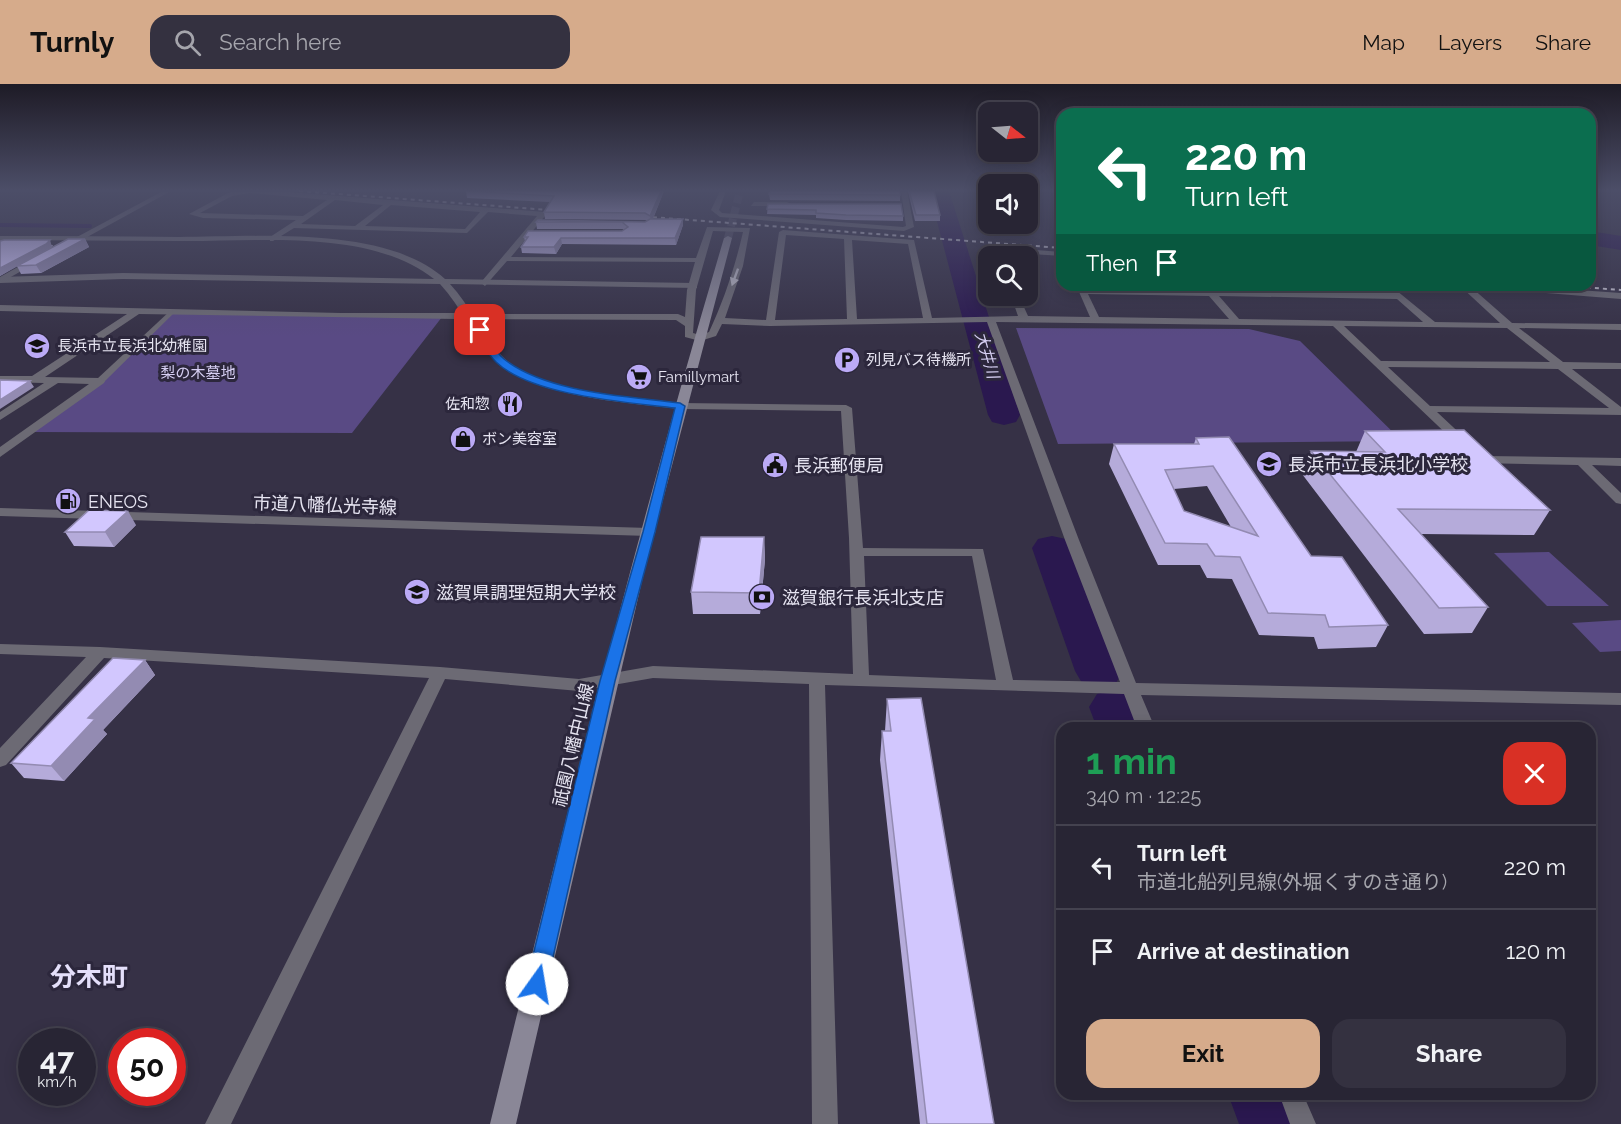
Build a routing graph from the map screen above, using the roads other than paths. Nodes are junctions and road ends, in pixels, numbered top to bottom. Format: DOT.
graph roads {
  1 [pos="75,240"];
  2 [pos="286,240"];
  3 [pos="521,240"];
  4 [pos="707,240"];
  5 [pos="727,240"];
  6 [pos="745,240"];
  7 [pos="782,240"];
  8 [pos="848,240"];
  9 [pos="880,240"];
  10 [pos="62,247"];
  11 [pos="1038,252"];
  12 [pos="1056,254"];
  13 [pos="42,258"];
  14 [pos="505,259"];
  15 [pos="700,260"];
  16 [pos="0,280"];
  17 [pos="445,281"];
  18 [pos="485,283"];
  19 [pos="694,286"];
  20 [pos="1082,291"];
  21 [pos="1146,291"];
  22 [pos="1210,291"];
  23 [pos="1393,291"];
  24 [pos="1470,291"];
  25 [pos="1554,291"];
  26 [pos="1212,294"];
  27 [pos="1398,296"];
  28 [pos="1621,296"];
  29 [pos="1019,306"];
  30 [pos="0,308"];
  31 [pos="137,310"];
  32 [pos="173,311"];
  33 [pos="456,316"];
  34 [pos="470,316"];
  35 [pos="928,319"];
  36 [pos="988,319"];
  37 [pos="1024,319"];
  38 [pos="1096,320"];
  39 [pos="719,321"];
  40 [pos="852,321"];
  41 [pos="770,323"];
  42 [pos="1237,324"];
  43 [pos="1336,324"];
  44 [pos="1433,325"];
  45 [pos="1510,326"];
  46 [pos="1621,327"];
  47 [pos="695,332"];
  48 [pos="1379,364"];
  49 [pos="1560,365"];
  50 [pos="1621,366"];
  51 [pos="35,380"];
  52 [pos="56,380"];
  53 [pos="3,381"];
  54 [pos="100,381"];
  55 [pos="680,406"];
  56 [pos="1426,409"];
  57 [pos="1621,412"];
  58 [pos="0,417"];
  59 [pos="0,453"];
  60 [pos="1582,462"];
  61 [pos="1621,462"];
  62 [pos="1621,500"];
  63 [pos="0,512"];
  64 [pos="649,532"];
  65 [pos="857,552"];
  66 [pos="0,649"];
  67 [pos="100,652"];
  68 [pos="440,673"];
  69 [pos="817,678"];
  70 [pos="608,681"];
  71 [pos="861,681"];
  72 [pos="1006,686"];
  73 [pos="1131,689"];
  74 [pos="1621,699"];
  75 [pos="1144,722"];
  76 [pos="0,760"];
  77 [pos="1293,1100"];
  78 [pos="218,1124"];
  79 [pos="504,1124"];
  80 [pos="825,1124"];
  81 [pos="1303,1124"];
  1 -- 10 [label="street"];
  2 -- 17 [label="street"];
  3 -- 14 [label="street"];
  15 -- 4 [label="street, one-way"];
  5 -- 47 [label="main road, 祇園八幡中山線"];
  6 -- 39 [label="street, one-way"];
  7 -- 41 [label="street"];
  8 -- 40 [label="street"];
  9 -- 35 [label="street"];
  11 -- 12 [label="street"];
  13 -- 16 [label="street"];
  14 -- 15 [label="street"];
  14 -- 18 [label="street"];
  15 -- 19 [label="street"];
  16 -- 17 [label="street"];
  17 -- 18 [label="street"];
  17 -- 34 [label="street"];
  18 -- 19 [label="street"];
  19 -- 47 [label="street"];
  20 -- 38 [label="street"];
  21 -- 26 [label="street"];
  22 -- 26 [label="street"];
  23 -- 27 [label="street"];
  24 -- 45 [label="street"];
  25 -- 28 [label="street"];
  26 -- 27 [label="street"];
  26 -- 42 [label="street"];
  27 -- 44 [label="street"];
  29 -- 37 [label="street"];
  30 -- 31 [label="street"];
  31 -- 32 [label="street"];
  31 -- 51 [label="street"];
  32 -- 33 [label="street"];
  32 -- 54 [label="lane"];
  34 -- 47 [label="street"];
  34 -- 55 [label="street"];
  35 -- 36 [label="street"];
  35 -- 40 [label="street"];
  36 -- 37 [label="street"];
  36 -- 73 [label="street"];
  37 -- 38 [label="street"];
  38 -- 42 [label="street"];
  39 -- 41 [label="street"];
  39 -- 47 [label="street"];
  40 -- 41 [label="street"];
  42 -- 43 [label="street"];
  43 -- 44 [label="street"];
  43 -- 48 [label="street"];
  44 -- 45 [label="street"];
  45 -- 46 [label="street"];
  45 -- 49 [label="street"];
  47 -- 55 [label="main road, 祇園八幡中山線"];
  48 -- 49 [label="street"];
  48 -- 56 [label="street"];
  49 -- 50 [label="street"];
  49 -- 57 [label="street"];
  51 -- 52 [label="street"];
  51 -- 53 [label="street"];
  52 -- 54 [label="street"];
  52 -- 58 [label="street"];
  54 -- 59 [label="street"];
  55 -- 64 [label="main road, 祇園八幡中山線"];
  55 -- 65 [label="street"];
  56 -- 57 [label="street"];
  56 -- 60 [label="street"];
  60 -- 61 [label="street"];
  60 -- 62 [label="street"];
  63 -- 64 [label="street, 市道八幡仏光寺線"];
  64 -- 70 [label="main road, 祇園八幡中山線"];
  65 -- 71 [label="street"];
  65 -- 72 [label="street"];
  66 -- 67 [label="street"];
  67 -- 68 [label="street"];
  67 -- 76 [label="street"];
  68 -- 70 [label="street"];
  68 -- 78 [label="street"];
  69 -- 70 [label="street"];
  69 -- 71 [label="street"];
  69 -- 80 [label="street"];
  70 -- 79 [label="main road, 祇園八幡中山線"];
  71 -- 72 [label="street"];
  72 -- 73 [label="street"];
  73 -- 74 [label="street"];
  73 -- 75 [label="street"];
  77 -- 81 [label="street"];
}
